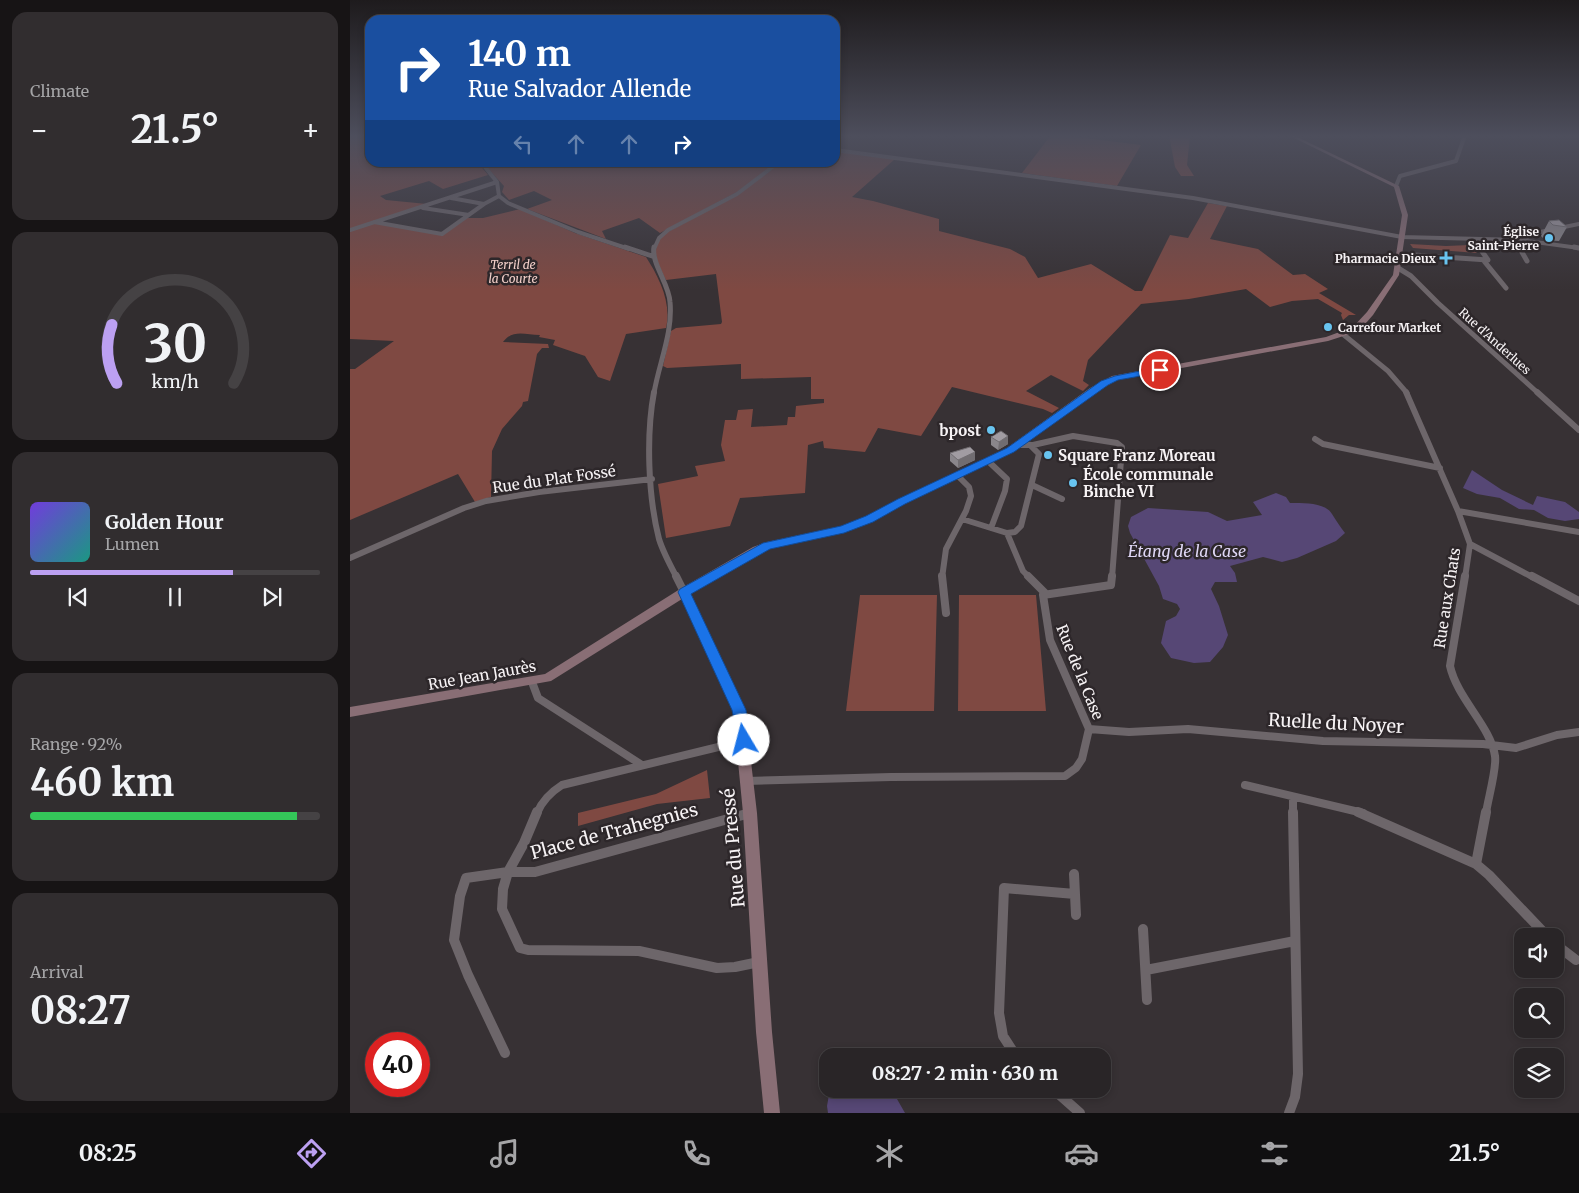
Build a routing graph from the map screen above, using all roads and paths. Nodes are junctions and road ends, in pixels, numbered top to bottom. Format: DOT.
graph roads {
  1 [pos="1396,186"];
  2 [pos="482,187"];
  3 [pos="498,187"];
  4 [pos="746,187"];
  5 [pos="1111,187"];
  6 [pos="499,196"];
  7 [pos="448,198"];
  8 [pos="484,204"];
  9 [pos="420,207"];
  10 [pos="469,215"];
  11 [pos="374,222"];
  12 [pos="1579,224"];
  13 [pos="350,230"];
  14 [pos="1402,236"];
  15 [pos="1474,240"];
  16 [pos="1514,240"];
  17 [pos="1521,240"];
  18 [pos="1579,248"];
  19 [pos="1399,254"];
  20 [pos="652,256"];
  21 [pos="1484,260"];
  22 [pos="1527,261"];
  23 [pos="1398,268"];
  24 [pos="1506,288"];
  25 [pos="1344,334"];
  26 [pos="1579,430"];
  27 [pos="1316,439"];
  28 [pos="1019,445"];
  29 [pos="1030,445"];
  30 [pos="988,461"];
  31 [pos="1440,468"];
  32 [pos="957,475"];
  33 [pos="652,479"];
  34 [pos="1032,485"];
  35 [pos="1062,499"];
  36 [pos="1458,511"];
  37 [pos="962,519"];
  38 [pos="991,528"];
  39 [pos="1579,532"];
  40 [pos="1007,534"];
  41 [pos="1470,544"];
  42 [pos="350,558"];
  43 [pos="684,592"];
  44 [pos="1046,594"];
  45 [pos="1579,601"];
  46 [pos="946,613"];
  47 [pos="532,682"];
  48 [pos="350,712"];
  49 [pos="1089,729"];
  50 [pos="1579,732"];
  51 [pos="744,740"];
  52 [pos="1493,745"];
  53 [pos="642,765"];
  54 [pos="746,781"];
  55 [pos="1245,785"];
  56 [pos="1293,797"];
  57 [pos="750,813"];
  58 [pos="1476,864"];
  59 [pos="508,872"];
  60 [pos="1074,874"];
  61 [pos="1075,894"];
  62 [pos="1076,915"];
  63 [pos="1539,928"];
  64 [pos="1143,929"];
  65 [pos="1295,940"];
  66 [pos="1564,951"];
  67 [pos="1576,960"];
  68 [pos="760,962"];
  69 [pos="1146,970"];
  70 [pos="1147,1000"];
  71 [pos="1010,1048"];
  72 [pos="505,1053"];
  73 [pos="1063,1098"];
  74 [pos="772,1113"];
  75 [pos="1080,1113"];
  76 [pos="1289,1113"];
  1 -- 14 [label="street"];
  2 -- 7 [label="street"];
  3 -- 6 [label="street"];
  4 -- 20 [label="street"];
  5 -- 14 [label="street"];
  6 -- 8 [label="street"];
  6 -- 20 [label="street"];
  7 -- 8 [label="street"];
  7 -- 9 [label="street"];
  8 -- 10 [label="street"];
  9 -- 10 [label="street"];
  9 -- 11 [label="street"];
  10 -- 11 [label="street"];
  11 -- 13 [label="street"];
  12 -- 17 [label="street"];
  14 -- 15 [label="street"];
  14 -- 19 [label="street"];
  15 -- 16 [label="street"];
  15 -- 21 [label="street"];
  16 -- 17 [label="street"];
  16 -- 22 [label="street"];
  17 -- 18 [label="street"];
  19 -- 21 [label="street"];
  19 -- 23 [label="street"];
  20 -- 33 [label="street"];
  21 -- 24 [label="street"];
  23 -- 25 [label="street"];
  23 -- 26 [label="street, Rue d'Anderlues"];
  25 -- 28 [label="street, Rue Jean Jaurès"];
  25 -- 31 [label="street, Rue aux Chats"];
  27 -- 31 [label="street"];
  28 -- 29 [label="street"];
  28 -- 30 [label="street, Rue Jean Jaurès"];
  29 -- 34 [label="street"];
  29 -- 44 [label="street"];
  30 -- 32 [label="street, Rue Jean Jaurès"];
  30 -- 38 [label="street"];
  31 -- 36 [label="street, Rue aux Chats"];
  32 -- 37 [label="street"];
  32 -- 43 [label="street, Rue Jean Jaurès"];
  33 -- 42 [label="street, Rue du Plat Fossé"];
  33 -- 43 [label="street"];
  34 -- 35 [label="street"];
  34 -- 40 [label="street"];
  36 -- 39 [label="street"];
  36 -- 41 [label="street, Rue aux Chats"];
  37 -- 38 [label="street"];
  37 -- 46 [label="street"];
  38 -- 40 [label="street"];
  40 -- 44 [label="street"];
  41 -- 45 [label="street"];
  41 -- 52 [label="street, Rue aux Chats"];
  43 -- 47 [label="street, Rue Jean Jaurès"];
  43 -- 51 [label="street, Rue du Pressé"];
  44 -- 49 [label="street, Rue de la Case"];
  47 -- 48 [label="street, Rue Jean Jaurès"];
  47 -- 53 [label="street"];
  49 -- 52 [label="street, Ruelle du Noyer"];
  49 -- 54 [label="street, Rue de la Case"];
  50 -- 52 [label="street, Ruelle du Noyer"];
  51 -- 53 [label="street, Place de Trahegnies"];
  51 -- 54 [label="street, Rue du Pressé"];
  52 -- 58 [label="street, Rue aux Chats"];
  53 -- 59 [label="street, Place de Trahegnies"];
  54 -- 57 [label="street, Rue du Pressé"];
  55 -- 56 [label="street"];
  56 -- 58 [label="street"];
  56 -- 65 [label="street"];
  57 -- 59 [label="street, Place de Trahegnies"];
  57 -- 68 [label="street, Rue du Pressé"];
  58 -- 63 [label="street"];
  59 -- 68 [label="street"];
  59 -- 72 [label="street"];
  60 -- 61 [label="street"];
  61 -- 62 [label="street"];
  61 -- 71 [label="street"];
  64 -- 69 [label="street"];
  65 -- 69 [label="street"];
  65 -- 76 [label="street"];
  66 -- 67 [label="street"];
  68 -- 74 [label="street, Rue du Pressé"];
  69 -- 70 [label="street"];
  73 -- 75 [label="street"];
}
